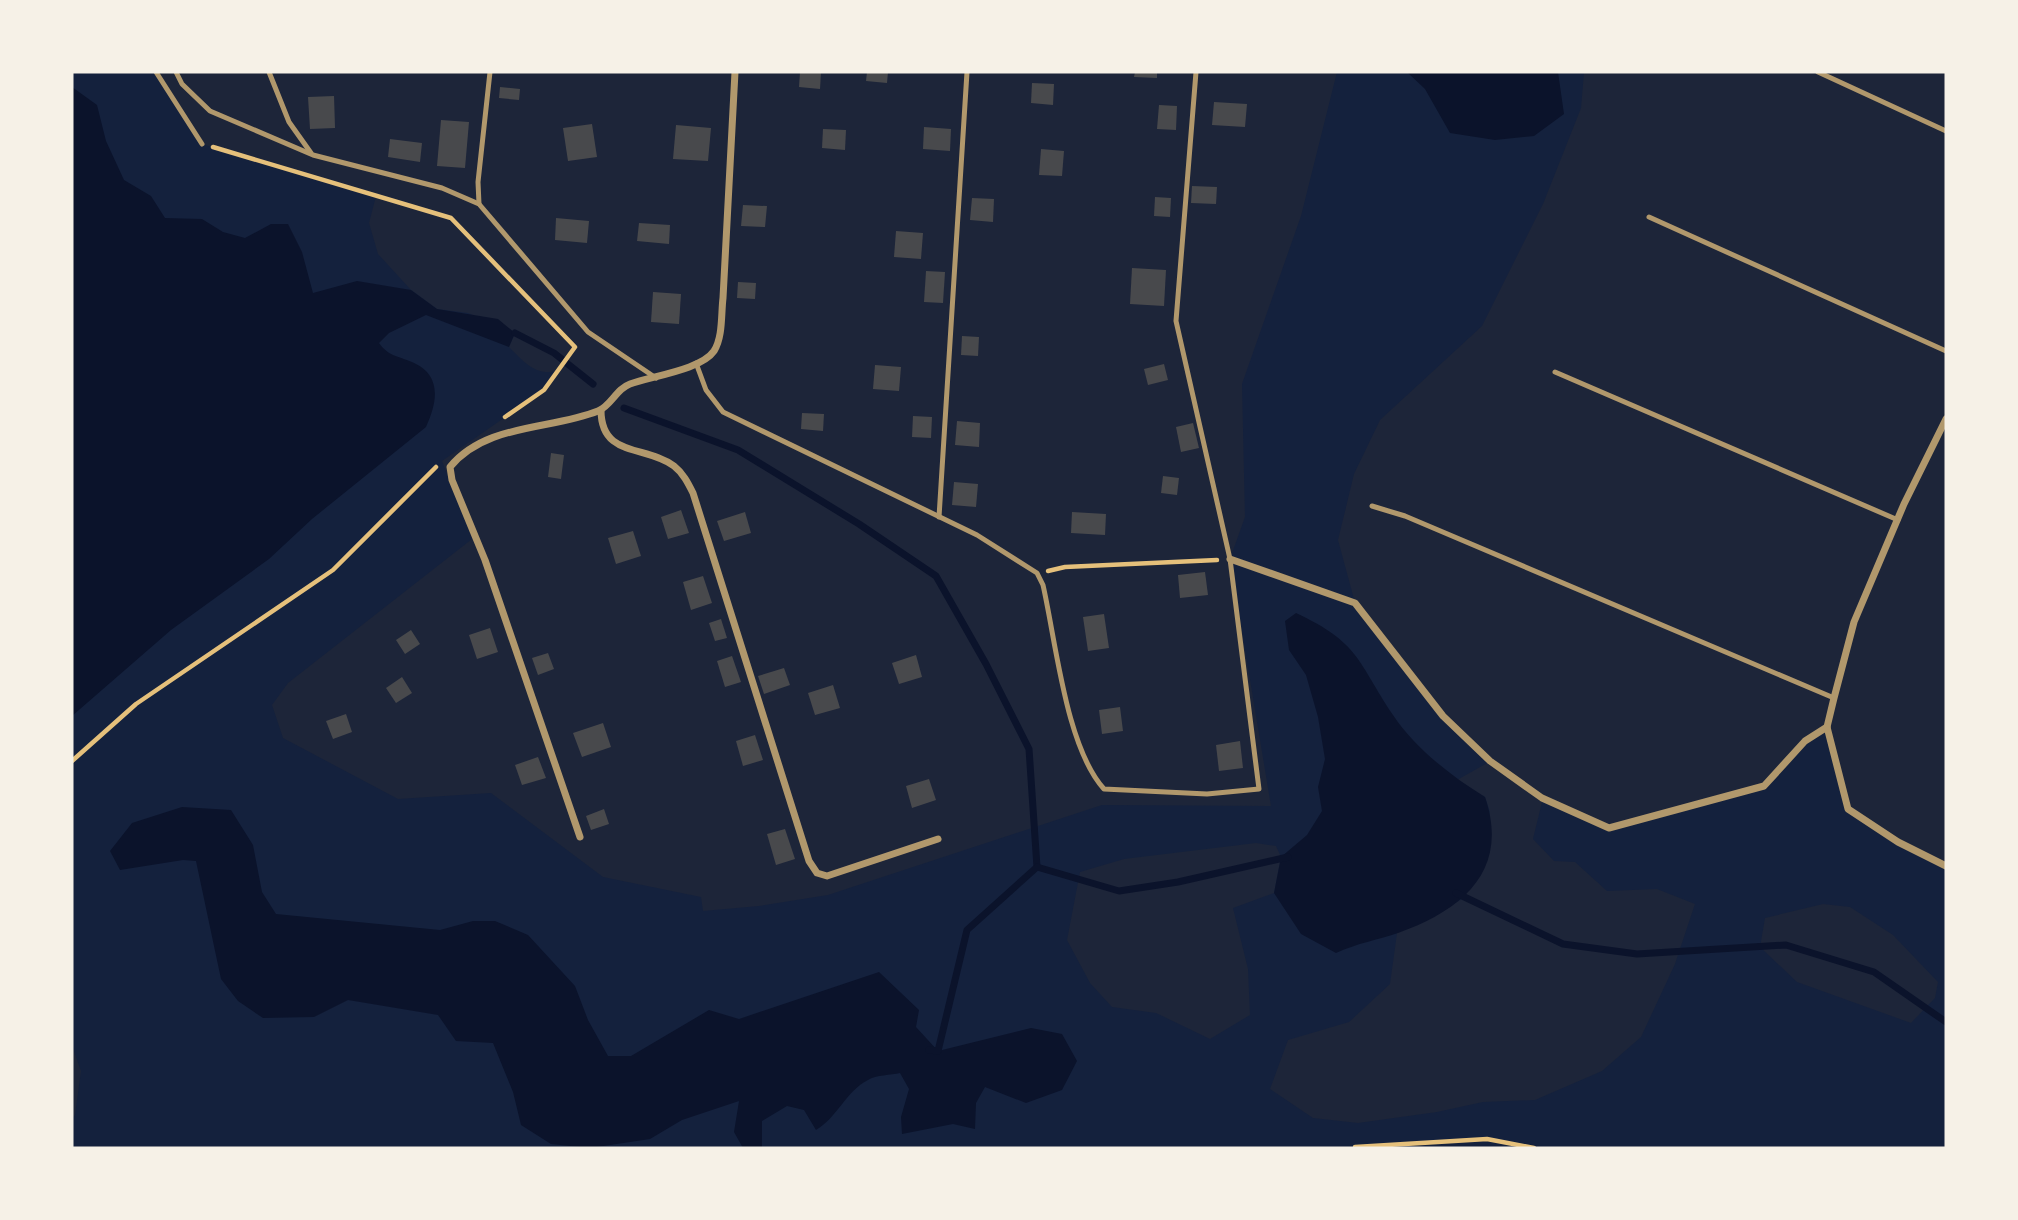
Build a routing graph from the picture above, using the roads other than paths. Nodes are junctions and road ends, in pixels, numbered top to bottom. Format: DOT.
graph roads {
  1 [pos="156,72"];
  2 [pos="176,72"];
  3 [pos="269,72"];
  4 [pos="490,72"];
  5 [pos="735,72"];
  6 [pos="967,72"];
  7 [pos="1196,72"];
  8 [pos="1818,72"];
  9 [pos="1946,131"];
  10 [pos="202,144"];
  11 [pos="313,155"];
  12 [pos="479,204"];
  13 [pos="1649,217"];
  14 [pos="1946,351"];
  15 [pos="696,363"];
  16 [pos="1555,372"];
  17 [pos="656,378"];
  18 [pos="601,410"];
  19 [pos="1946,419"];
  20 [pos="1372,506"];
  21 [pos="939,517"];
  22 [pos="1898,520"];
  23 [pos="1230,559"];
  24 [pos="1834,698"];
  25 [pos="1827,727"];
  26 [pos="580,837"];
  27 [pos="938,839"];
  28 [pos="1946,866"];
  1 -- 10 [label="lane"];
  2 -- 11 [label="lane"];
  3 -- 11 [label="lane"];
  4 -- 12 [label="lane"];
  5 -- 15 [label="street"];
  6 -- 21 [label="lane"];
  7 -- 23 [label="lane"];
  8 -- 9 [label="lane"];
  11 -- 12 [label="lane"];
  12 -- 17 [label="lane"];
  13 -- 14 [label="lane"];
  15 -- 17 [label="street"];
  15 -- 21 [label="lane"];
  16 -- 22 [label="lane"];
  17 -- 18 [label="street"];
  18 -- 26 [label="street"];
  18 -- 27 [label="street"];
  19 -- 22 [label="street"];
  20 -- 24 [label="lane"];
  21 -- 23 [label="lane"];
  22 -- 24 [label="street"];
  23 -- 25 [label="street"];
  24 -- 25 [label="street"];
  25 -- 28 [label="street"];
}
